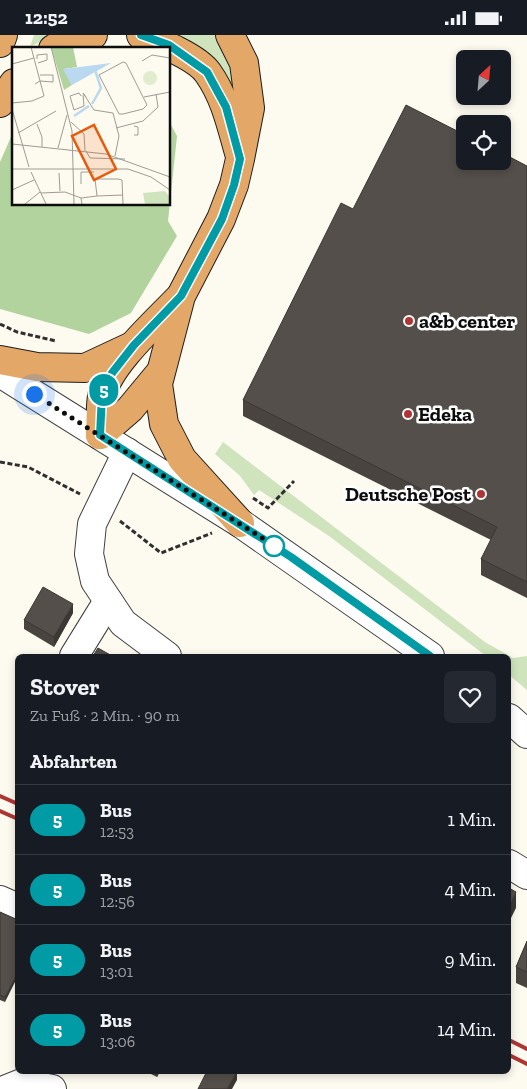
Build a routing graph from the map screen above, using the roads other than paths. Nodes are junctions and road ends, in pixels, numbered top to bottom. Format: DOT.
graph roads {
  1 [pos="3,35"];
  2 [pos="93,35"];
  3 [pos="141,35"];
  4 [pos="230,35"];
  5 [pos="0,43"];
  6 [pos="56,47"];
  7 [pos="12,86"];
  8 [pos="0,103"];
  9 [pos="240,159"];
  10 [pos="181,296"];
  11 [pos="134,345"];
  12 [pos="0,360"];
  13 [pos="0,373"];
  14 [pos="159,373"];
  15 [pos="100,435"];
  16 [pos="127,452"];
  17 [pos="240,523"];
  18 [pos="108,601"];
  19 [pos="75,654"];
  20 [pos="164,654"];
  21 [pos="427,654"];
  22 [pos="511,720"];
  23 [pos="527,734"];
  24 [pos="511,865"];
  25 [pos="527,875"];
  26 [pos="0,900"];
  27 [pos="15,907"];
  28 [pos="7,1089"];
  29 [pos="52,1089"];
  1 -- 5 [label="highway"];
  2 -- 6 [label="highway"];
  3 -- 9 [label="highway"];
  4 -- 9 [label="highway"];
  7 -- 8 [label="highway"];
  9 -- 10 [label="highway"];
  10 -- 11 [label="highway"];
  10 -- 14 [label="highway"];
  11 -- 12 [label="highway"];
  11 -- 15 [label="highway"];
  13 -- 15 [label="street"];
  14 -- 15 [label="highway"];
  14 -- 17 [label="highway"];
  15 -- 16 [label="street"];
  16 -- 17 [label="street"];
  16 -- 18 [label="street"];
  17 -- 21 [label="street"];
  18 -- 19 [label="street"];
  18 -- 20 [label="street"];
  22 -- 23 [label="street"];
  24 -- 25 [label="street"];
  26 -- 27 [label="street"];
  28 -- 29 [label="street"];
}
